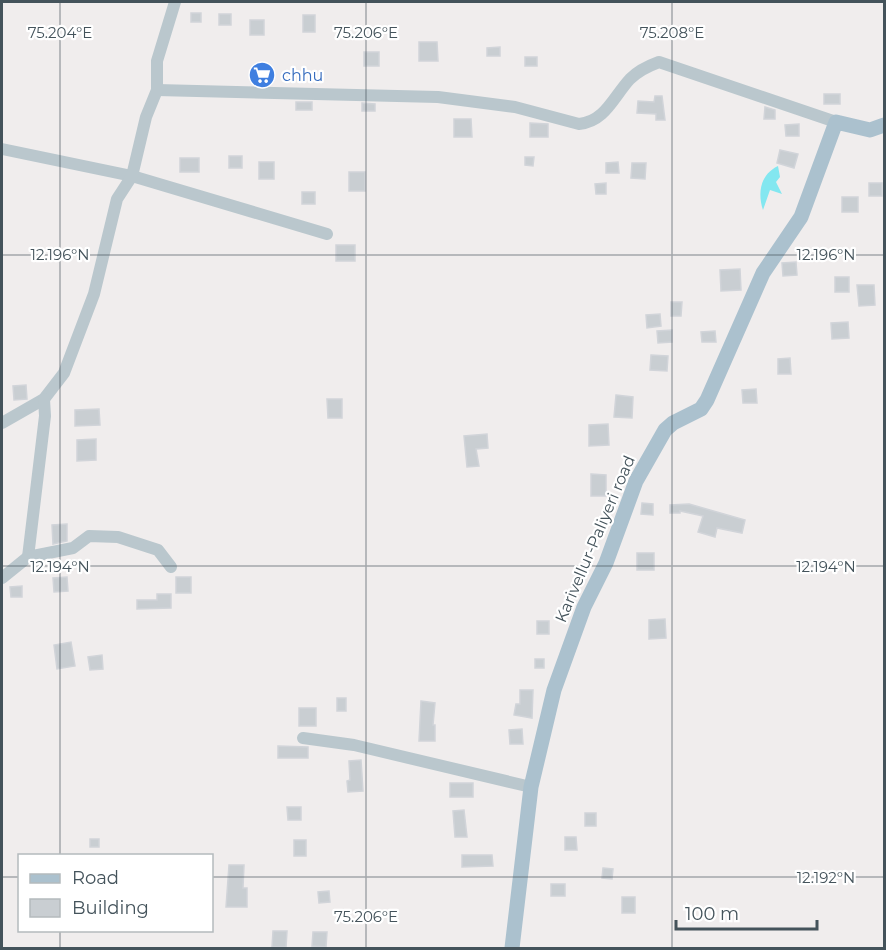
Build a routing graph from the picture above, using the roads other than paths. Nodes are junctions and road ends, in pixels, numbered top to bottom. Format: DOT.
graph roads {
  1 [pos="175,2"];
  2 [pos="157,90"];
  3 [pos="836,122"];
  4 [pos="885,125"];
  5 [pos="2,150"];
  6 [pos="132,176"];
  7 [pos="327,234"];
  8 [pos="44,399"];
  9 [pos="2,423"];
  10 [pos="28,557"];
  11 [pos="171,567"];
  12 [pos="2,578"];
  13 [pos="303,738"];
  14 [pos="531,787"];
  15 [pos="512,948"];
  1 -- 2 [label="street"];
  2 -- 3 [label="street"];
  2 -- 6 [label="street"];
  3 -- 4 [label="main road"];
  3 -- 14 [label="main road, Karivellur-Paliyeri road"];
  5 -- 6 [label="street"];
  6 -- 7 [label="street"];
  6 -- 8 [label="street"];
  8 -- 9 [label="street"];
  8 -- 10 [label="street"];
  10 -- 11 [label="street"];
  10 -- 12 [label="street"];
  13 -- 14 [label="street"];
  14 -- 15 [label="main road, Karivellur-Paliyeri road"];
}
